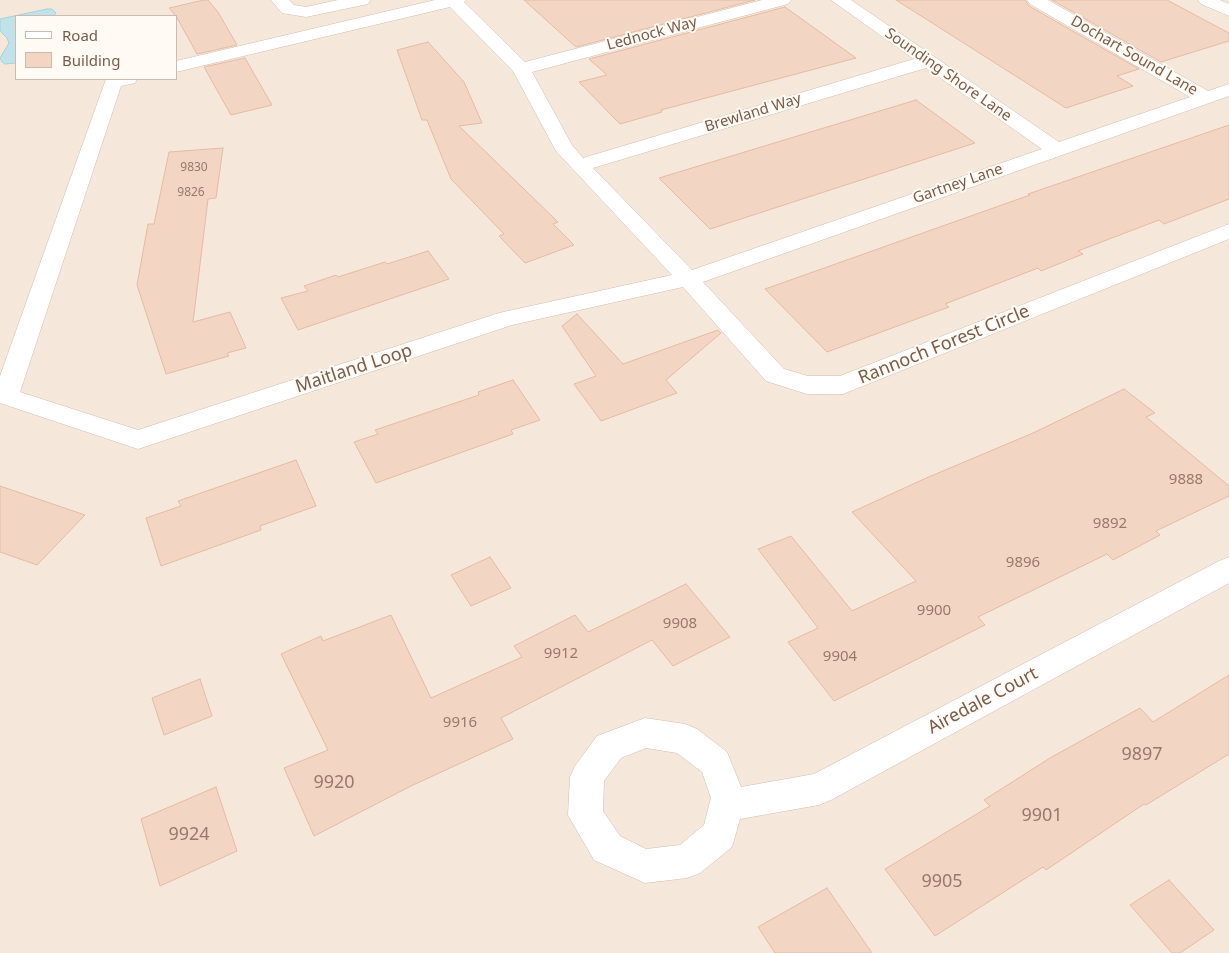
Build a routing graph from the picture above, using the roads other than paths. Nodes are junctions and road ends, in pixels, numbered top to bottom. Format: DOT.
graph roads {
  1 [pos="305,0"];
  2 [pos="362,0"];
  3 [pos="455,0"];
  4 [pos="782,0"];
  5 [pos="840,0"];
  6 [pos="1036,0"];
  7 [pos="1208,0"];
  8 [pos="282,2"];
  9 [pos="1229,11"];
  10 [pos="928,61"];
  11 [pos="178,67"];
  12 [pos="521,69"];
  13 [pos="123,80"];
  14 [pos="1229,90"];
  15 [pos="1206,98"];
  16 [pos="1057,150"];
  17 [pos="579,166"];
  18 [pos="1229,231"];
  19 [pos="688,279"];
  20 [pos="1229,568"];
  21 [pos="727,805"];
  1 -- 8 [label="street"];
  2 -- 8 [label="street"];
  3 -- 11 [label="street"];
  3 -- 12 [label="street"];
  4 -- 12 [label="street, Lednock Way"];
  5 -- 10 [label="street, Sounding Shore Lane"];
  6 -- 15 [label="street, Dochart Sound Lane"];
  7 -- 9 [label="street"];
  10 -- 16 [label="street, Sounding Shore Lane"];
  10 -- 17 [label="street, Brewland Way"];
  12 -- 17 [label="street"];
  13 -- 19 [label="street, Maitland Loop"];
  14 -- 15 [label="street, Gartney Lane"];
  15 -- 16 [label="street, Gartney Lane"];
  16 -- 19 [label="street, Gartney Lane"];
  17 -- 19 [label="street"];
  18 -- 19 [label="street, Rannoch Forest Circle"];
  20 -- 21 [label="street, Airedale Court"];
}
